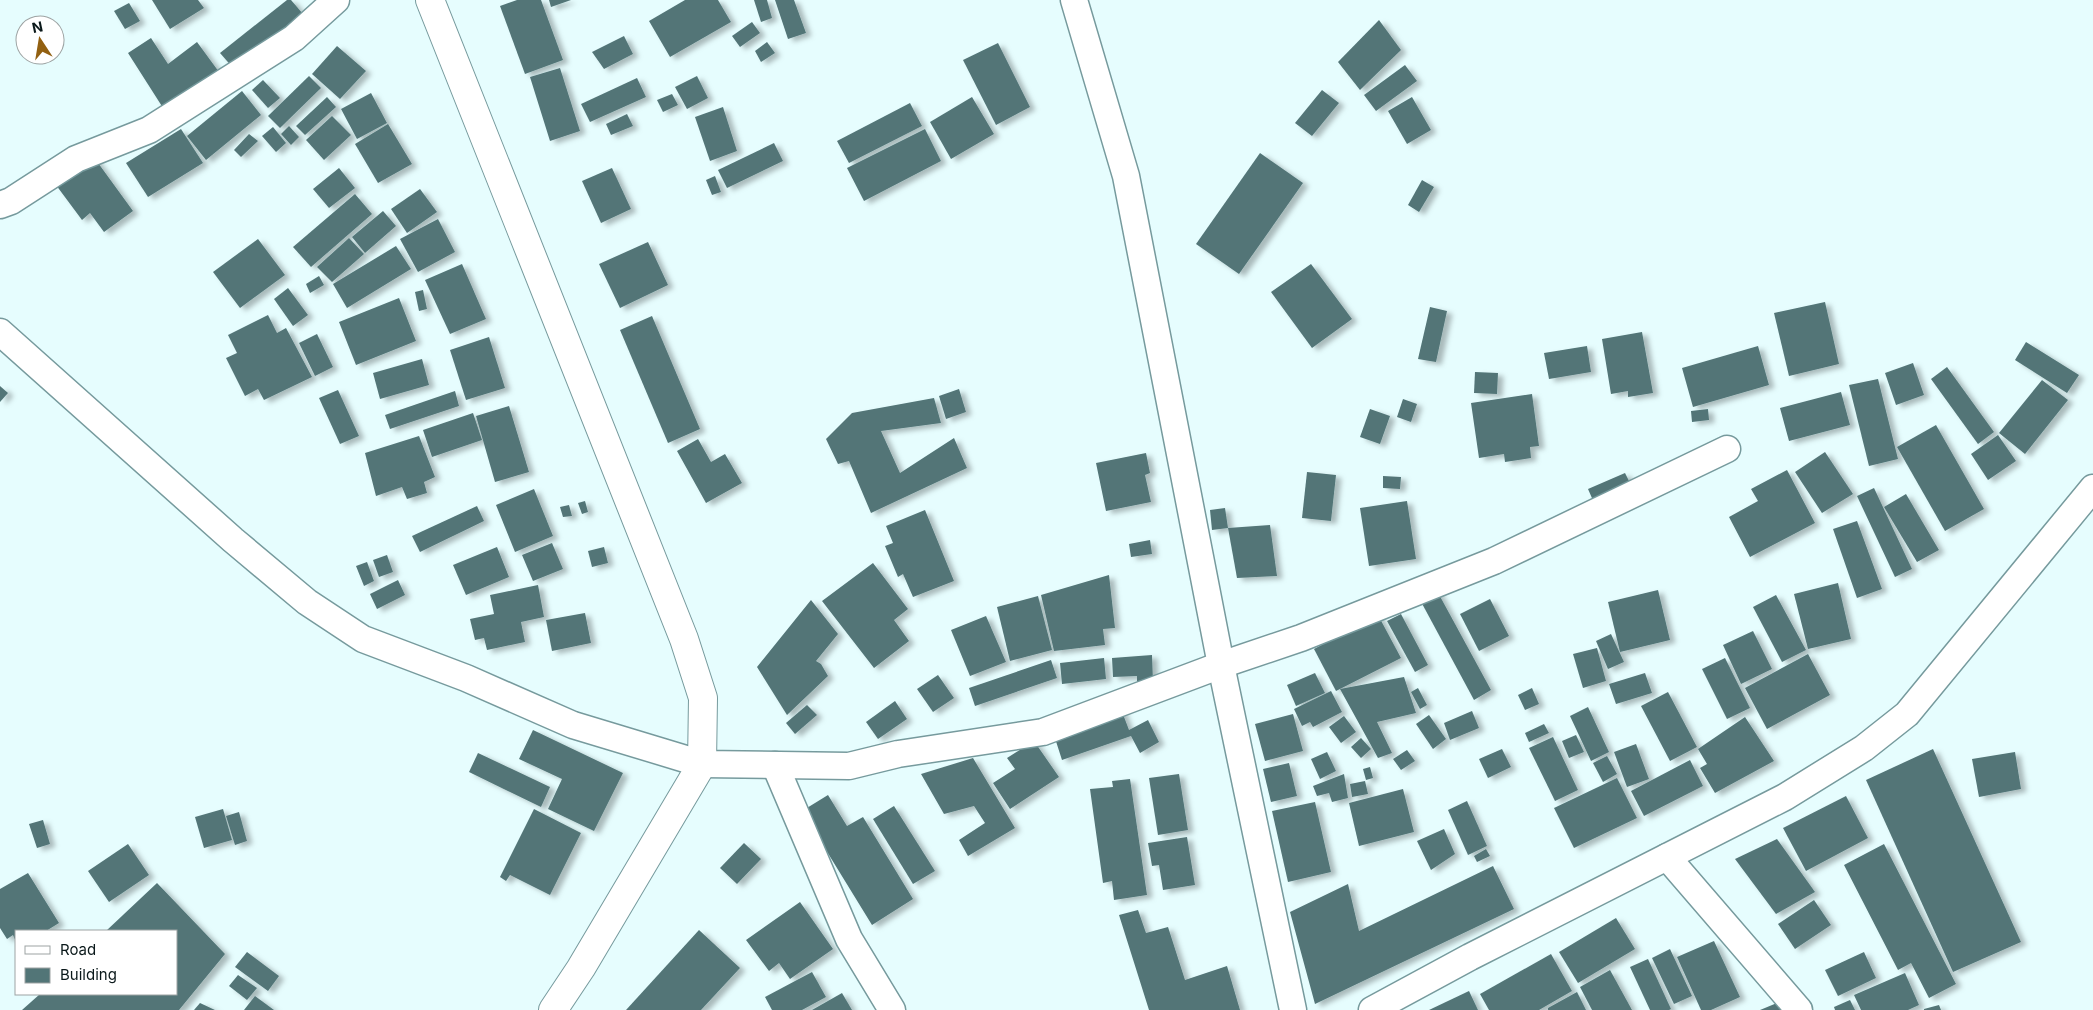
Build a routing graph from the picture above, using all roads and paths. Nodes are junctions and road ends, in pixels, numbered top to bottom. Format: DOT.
graph roads {
  1 [pos="336,0"];
  2 [pos="407,0"];
  3 [pos="1074,0"];
  4 [pos="435,12"];
  5 [pos="0,205"];
  6 [pos="0,332"];
  7 [pos="1727,449"];
  8 [pos="2093,488"];
  9 [pos="1221,665"];
  10 [pos="702,764"];
  11 [pos="775,765"];
  12 [pos="1667,857"];
  13 [pos="554,1010"];
  14 [pos="892,1010"];
  15 [pos="1293,1010"];
  16 [pos="1372,1010"];
  17 [pos="1799,1010"];
  1 -- 5 [label="street"];
  2 -- 4 [label="main road"];
  3 -- 9 [label="street"];
  4 -- 10 [label="main road"];
  6 -- 10 [label="street"];
  7 -- 9 [label="street"];
  8 -- 12 [label="street"];
  9 -- 11 [label="street"];
  9 -- 15 [label="street"];
  10 -- 11 [label="street"];
  10 -- 13 [label="main road"];
  11 -- 14 [label="street"];
  12 -- 16 [label="street"];
  12 -- 17 [label="street"];
}
